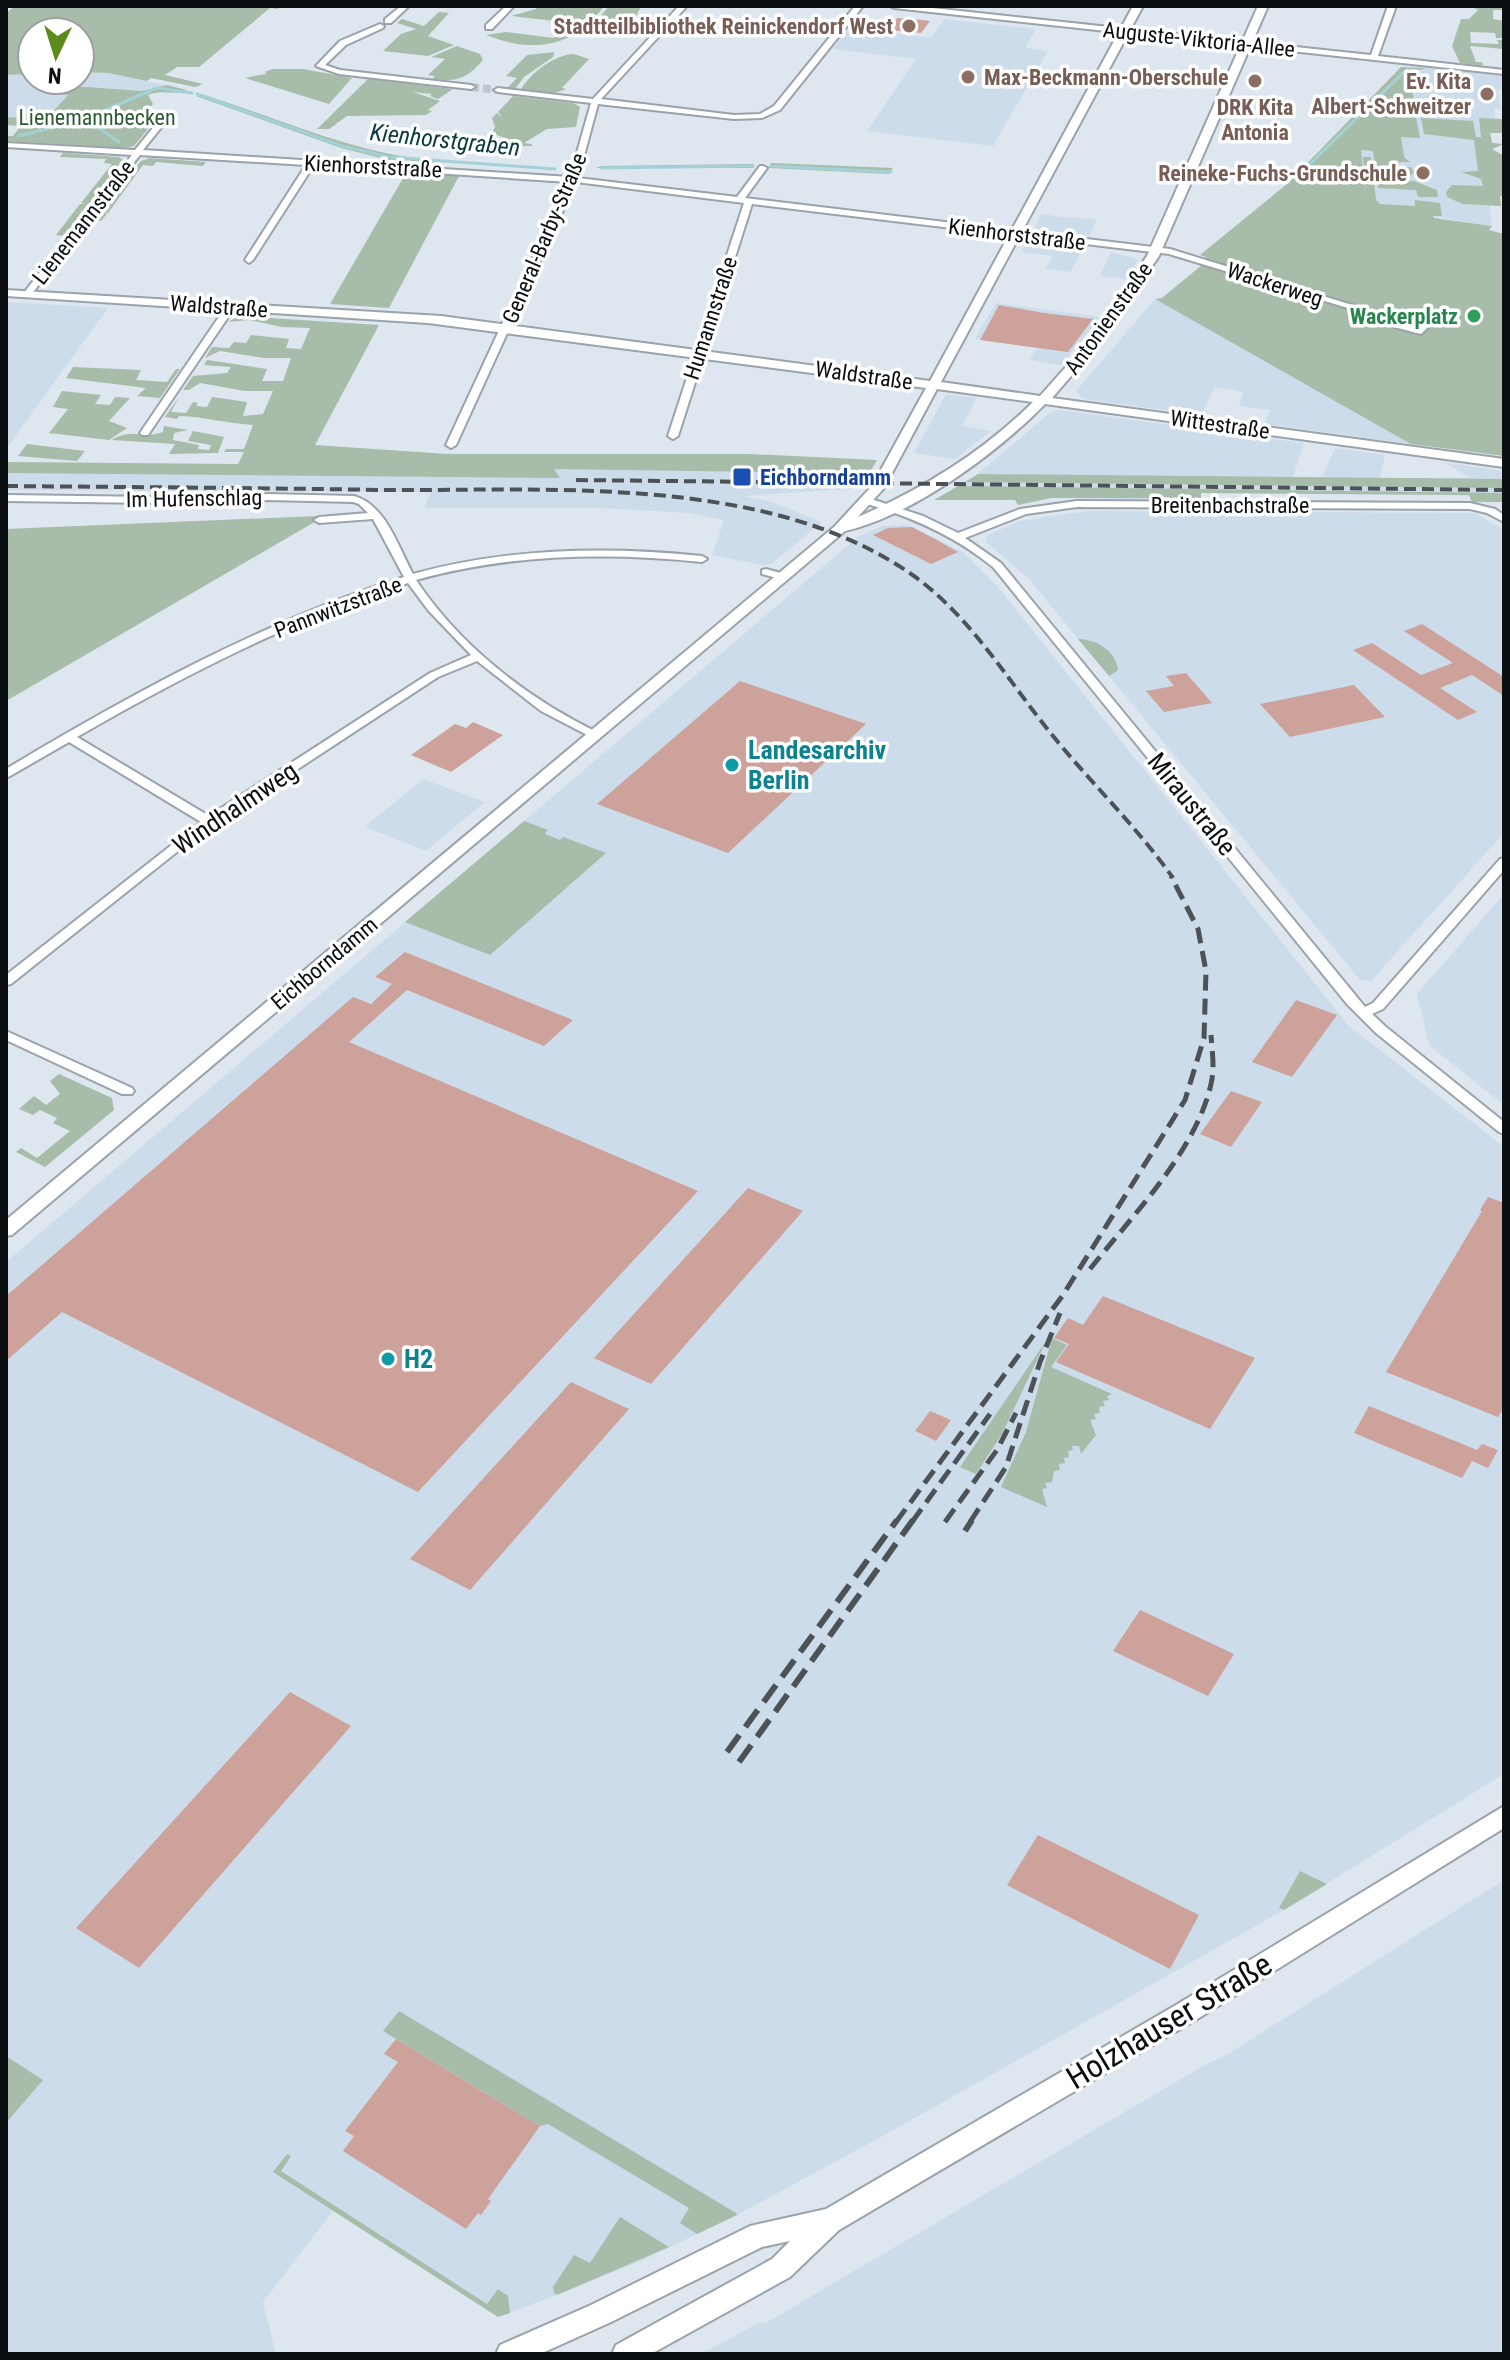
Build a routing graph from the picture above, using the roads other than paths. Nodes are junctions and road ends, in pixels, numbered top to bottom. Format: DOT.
graph roads {
  1 [pos="405,6"];
  2 [pos="510,6"];
  3 [pos="683,6"];
  4 [pos="859,6"];
  5 [pos="894,6"];
  6 [pos="1138,6"];
  7 [pos="1263,6"];
  8 [pos="1392,6"];
  9 [pos="1008,9"];
  10 [pos="1002,17"];
  11 [pos="489,27"];
  12 [pos="1125,32"];
  13 [pos="1245,44"];
  14 [pos="1374,58"];
  15 [pos="1504,72"];
  16 [pos="471,87"];
  17 [pos="498,90"];
  18 [pos="595,101"];
  19 [pos="155,114"];
  20 [pos="6,145"];
  21 [pos="137,153"];
  22 [pos="311,163"];
  23 [pos="763,168"];
  24 [pos="573,180"];
  25 [pos="744,201"];
  26 [pos="1016,234"];
  27 [pos="1156,250"];
  28 [pos="1198,259"];
  29 [pos="249,260"];
  30 [pos="6,293"];
  31 [pos="27,294"];
  32 [pos="230,307"];
  33 [pos="1399,321"];
  34 [pos="506,329"];
  35 [pos="699,353"];
  36 [pos="935,385"];
  37 [pos="1045,400"];
  38 [pos="145,433"];
  39 [pos="673,436"];
  40 [pos="451,445"];
  41 [pos="1504,463"];
  42 [pos="6,498"];
  43 [pos="868,501"];
  44 [pos="895,509"];
  45 [pos="374,516"];
  46 [pos="1504,519"];
  47 [pos="319,520"];
  48 [pos="839,530"];
  49 [pos="958,537"];
  50 [pos="702,559"];
  51 [pos="766,572"];
  52 [pos="784,577"];
  53 [pos="411,579"];
  54 [pos="478,656"];
  55 [pos="595,735"];
  56 [pos="68,736"];
  57 [pos="6,774"];
  58 [pos="210,822"];
  59 [pos="1504,862"];
  60 [pos="6,981"];
  61 [pos="1363,1013"];
  62 [pos="6,1035"];
  63 [pos="127,1091"];
  64 [pos="1504,1129"];
  65 [pos="6,1230"];
  66 [pos="1504,1816"];
  67 [pos="830,2221"];
  68 [pos="542,2350"];
  69 [pos="509,2354"];
  70 [pos="625,2354"];
  1 -- 16 [label="street"];
  2 -- 11 [label="street"];
  3 -- 18 [label="street, General-Barby-Straße"];
  4 -- 18 [label="street"];
  5 -- 10 [label="street, Auguste-Viktoria-Allee"];
  6 -- 12 [label="main road, Eichborndamm"];
  7 -- 13 [label="main road, Antonienstraße"];
  8 -- 14 [label="street"];
  9 -- 10 [label="street"];
  10 -- 12 [label="street, Auguste-Viktoria-Allee"];
  12 -- 13 [label="street, Auguste-Viktoria-Allee"];
  12 -- 26 [label="main road, Eichborndamm"];
  13 -- 14 [label="street, Auguste-Viktoria-Allee"];
  13 -- 27 [label="main road, Antonienstraße"];
  14 -- 15 [label="street, Auguste-Viktoria-Allee"];
  17 -- 18 [label="street"];
  18 -- 24 [label="street, General-Barby-Straße"];
  19 -- 21 [label="street, Lienemannstraße"];
  20 -- 21 [label="street, Kienhorststraße"];
  21 -- 22 [label="street, Kienhorststraße"];
  21 -- 31 [label="street, Lienemannstraße"];
  22 -- 24 [label="street, Kienhorststraße"];
  22 -- 29 [label="street"];
  23 -- 25 [label="street"];
  24 -- 25 [label="street, Kienhorststraße"];
  24 -- 34 [label="street, General-Barby-Straße"];
  25 -- 26 [label="street, Kienhorststraße"];
  25 -- 35 [label="street, Humannstraße"];
  26 -- 27 [label="street, Kienhorststraße"];
  26 -- 36 [label="main road, Eichborndamm"];
  27 -- 28 [label="street, Kienhorststraße"];
  27 -- 37 [label="main road, Antonienstraße"];
  28 -- 33 [label="street, Wackerweg"];
  30 -- 31 [label="main road, Waldstraße"];
  31 -- 32 [label="main road, Waldstraße"];
  32 -- 34 [label="main road, Waldstraße"];
  32 -- 38 [label="street"];
  34 -- 35 [label="main road, Waldstraße"];
  34 -- 40 [label="street, General-Barby-Straße"];
  35 -- 36 [label="main road, Waldstraße"];
  35 -- 39 [label="street, Humannstraße"];
  36 -- 37 [label="main road, Wittestraße"];
  36 -- 43 [label="main road, Eichborndamm"];
  37 -- 41 [label="main road, Wittestraße"];
  37 -- 44 [label="main road, Antonienstraße"];
  42 -- 45 [label="street, Im Hufenschlag"];
  43 -- 44 [label="street, Miraustraße"];
  43 -- 48 [label="main road, Eichborndamm"];
  44 -- 48 [label="main road, Antonienstraße"];
  44 -- 49 [label="street, Miraustraße"];
  45 -- 47 [label="street"];
  45 -- 53 [label="street"];
  46 -- 49 [label="street, Breitenbachstraße"];
  48 -- 52 [label="main road, Eichborndamm"];
  49 -- 61 [label="street, Miraustraße"];
  50 -- 53 [label="street, Pannwitzstraße"];
  51 -- 52 [label="street"];
  52 -- 55 [label="main road, Eichborndamm"];
  53 -- 54 [label="street"];
  53 -- 56 [label="street, Pannwitzstraße"];
  54 -- 55 [label="street"];
  54 -- 58 [label="street, Windhalmweg"];
  55 -- 65 [label="main road, Eichborndamm"];
  56 -- 57 [label="street, Pannwitzstraße"];
  56 -- 58 [label="street"];
  58 -- 60 [label="street, Windhalmweg"];
  59 -- 61 [label="street"];
  61 -- 64 [label="street, Miraustraße"];
  62 -- 63 [label="street"];
  66 -- 67 [label="main road, Holzhauser Straße"];
  67 -- 68 [label="main road, Holzhauser Straße"];
  67 -- 70 [label="main road, Holzhauser Straße"];
  68 -- 69 [label="main road, Holzhauser Straße"];
}
